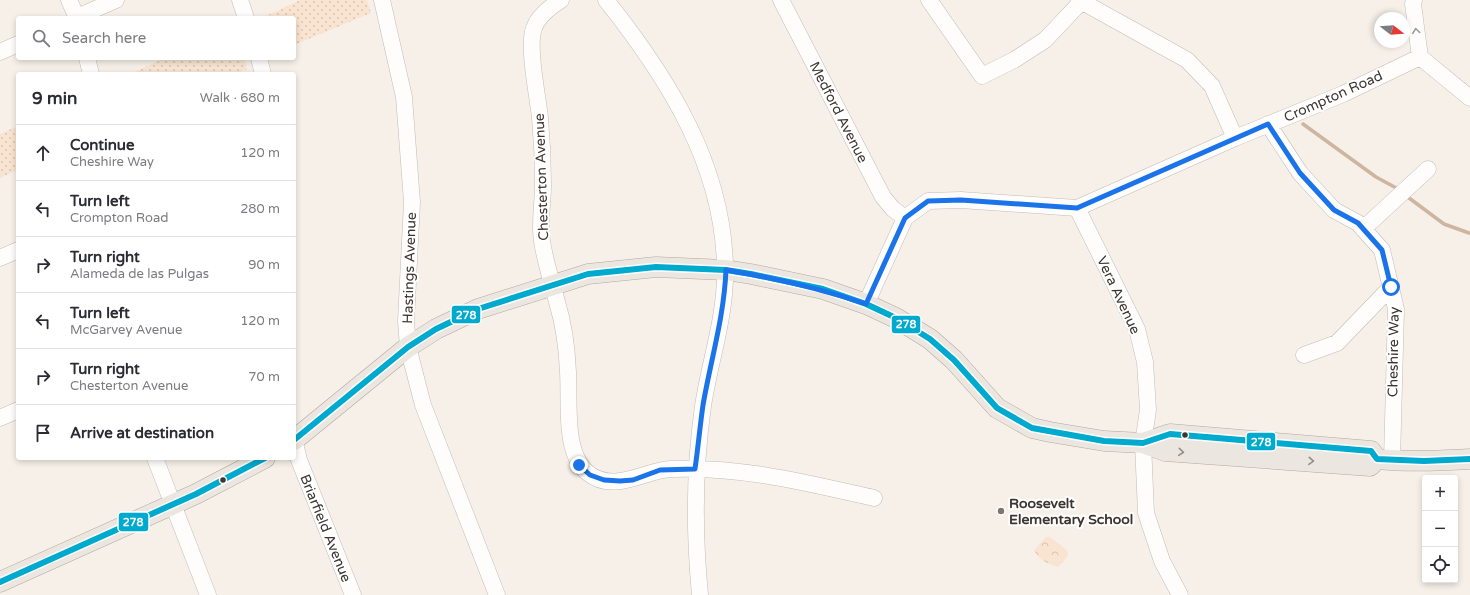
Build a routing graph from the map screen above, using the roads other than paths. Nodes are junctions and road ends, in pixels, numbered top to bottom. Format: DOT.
graph roads {
  1 [pos="69,0"];
  2 [pos="116,0"];
  3 [pos="240,0"];
  4 [pos="382,0"];
  5 [pos="561,0"];
  6 [pos="606,0"];
  7 [pos="781,0"];
  8 [pos="929,0"];
  9 [pos="1414,0"];
  10 [pos="1080,1"];
  11 [pos="76,16"];
  12 [pos="81,16"];
  13 [pos="245,16"];
  14 [pos="16,45"];
  15 [pos="0,52"];
  16 [pos="1420,57"];
  17 [pos="88,60"];
  18 [pos="260,60"];
  19 [pos="90,72"];
  20 [pos="262,72"];
  21 [pos="1470,98"];
  22 [pos="1268,124"];
  23 [pos="1235,138"];
  24 [pos="1428,169"];
  25 [pos="1077,208"];
  26 [pos="905,218"];
  27 [pos="1363,229"];
  28 [pos="16,251"];
  29 [pos="0,258"];
  30 [pos="726,270"];
  31 [pos="552,284"];
  32 [pos="1391,287"];
  33 [pos="866,304"];
  34 [pos="408,346"];
  35 [pos="1304,355"];
  36 [pos="16,411"];
  37 [pos="0,418"];
  38 [pos="296,437"];
  39 [pos="1144,443"];
  40 [pos="296,447"];
  41 [pos="1384,459"];
  42 [pos="1470,459"];
  43 [pos="156,460"];
  44 [pos="261,460"];
  45 [pos="695,469"];
  46 [pos="874,498"];
  47 [pos="173,505"];
  48 [pos="0,582"];
  49 [pos="208,595"];
  50 [pos="352,595"];
  51 [pos="497,595"];
  52 [pos="700,595"];
  53 [pos="1180,595"];
  1 -- 11 [label="street"];
  2 -- 12 [label="street"];
  3 -- 13 [label="street"];
  4 -- 34 [label="street, Hastings Avenue"];
  5 -- 31 [label="street, Chesterton Avenue"];
  6 -- 30 [label="street"];
  7 -- 26 [label="street, Medford Avenue"];
  8 -- 10 [label="street"];
  16 -- 9 [label="street, one-way"];
  10 -- 23 [label="street"];
  14 -- 15 [label="street"];
  16 -- 21 [label="street"];
  16 -- 22 [label="street, Crompton Road"];
  17 -- 19 [label="street"];
  18 -- 20 [label="street"];
  22 -- 23 [label="street, Crompton Road"];
  22 -- 27 [label="street, Cheshire Way"];
  23 -- 25 [label="street, Crompton Road"];
  24 -- 27 [label="street"];
  25 -- 26 [label="street, Crompton Road"];
  25 -- 39 [label="street, Vera Avenue"];
  26 -- 33 [label="street, Crompton Road"];
  27 -- 32 [label="street, Cheshire Way"];
  28 -- 29 [label="street"];
  30 -- 31 [label="main road"];
  30 -- 33 [label="main road"];
  30 -- 45 [label="street"];
  31 -- 34 [label="main road"];
  31 -- 45 [label="street, Chesterton Avenue"];
  32 -- 35 [label="street"];
  32 -- 41 [label="street, Cheshire Way"];
  33 -- 39 [label="main road"];
  34 -- 38 [label="main road"];
  34 -- 51 [label="street, Hastings Avenue"];
  36 -- 37 [label="street"];
  39 -- 41 [label="main road"];
  39 -- 53 [label="street, Vera Avenue"];
  40 -- 50 [label="street, Briarfield Avenue"];
  41 -- 42 [label="main road"];
  43 -- 47 [label="street"];
  44 -- 47 [label="main road"];
  45 -- 46 [label="street, Chesterton Avenue"];
  45 -- 52 [label="street"];
  47 -- 48 [label="main road"];
  47 -- 49 [label="street"];
}
